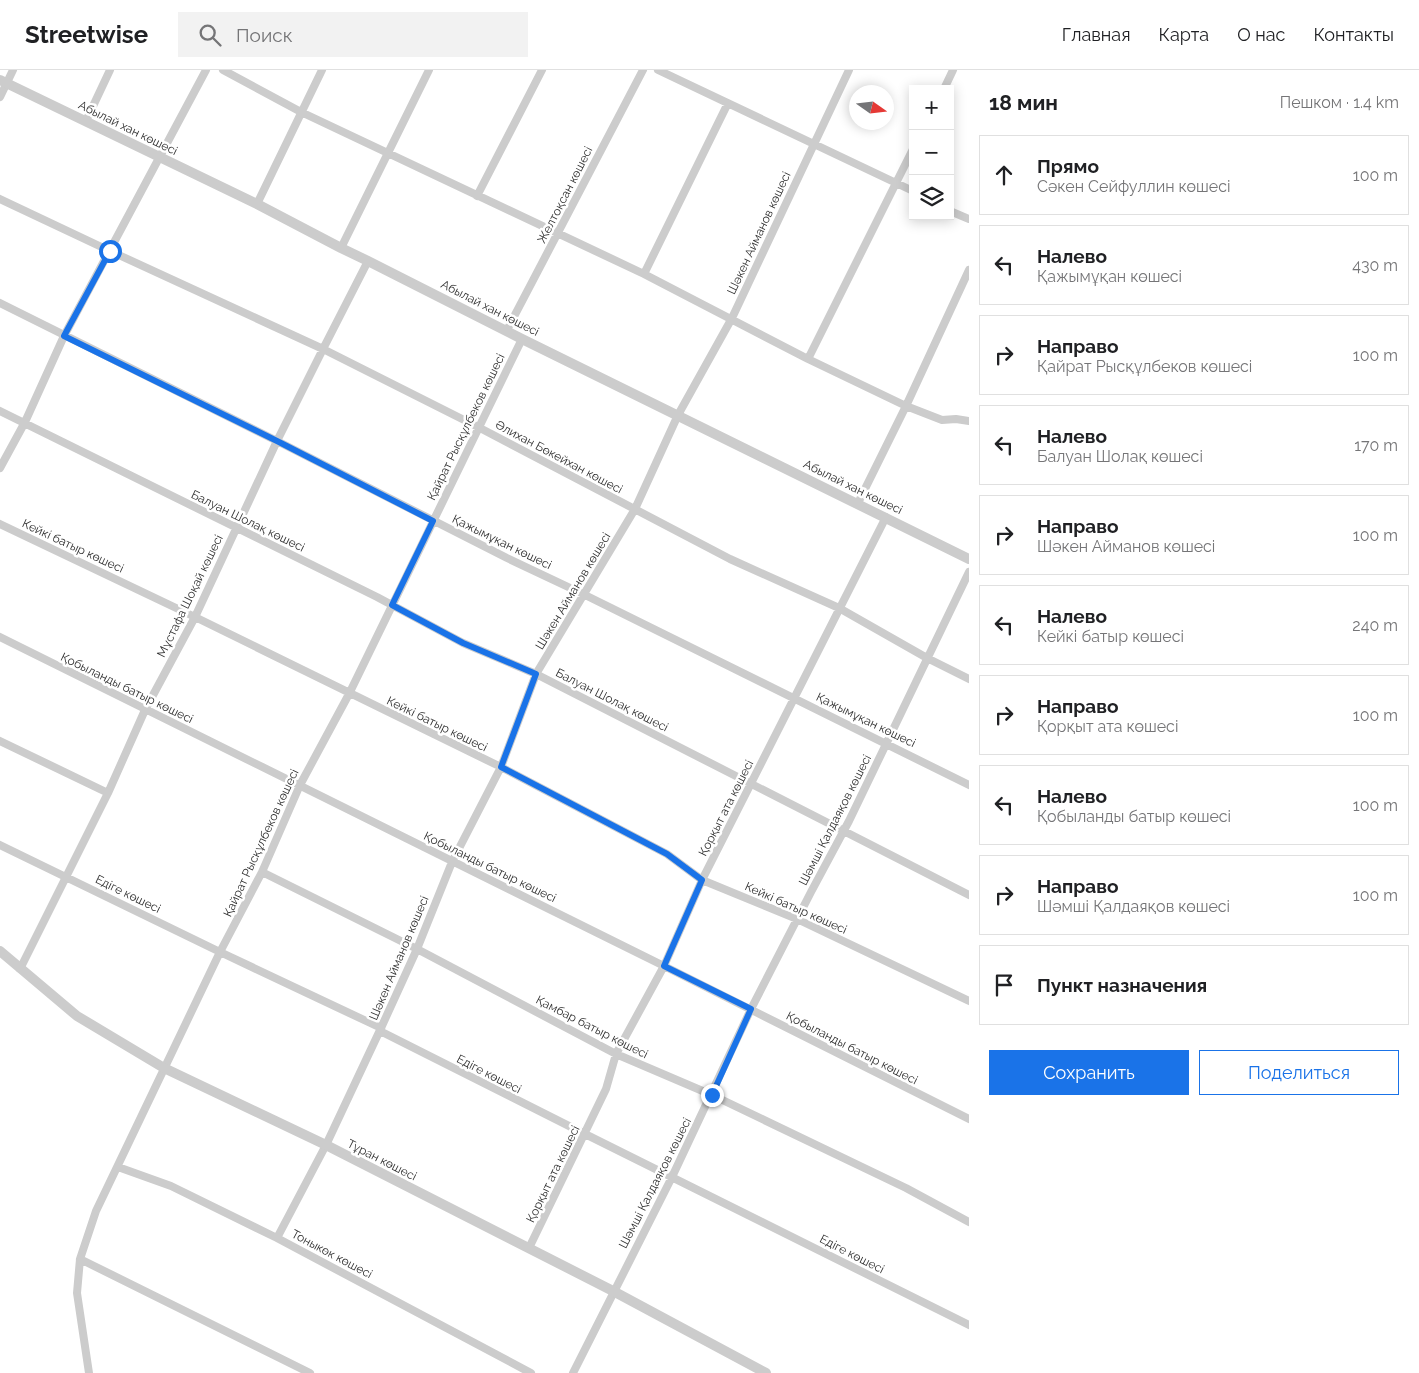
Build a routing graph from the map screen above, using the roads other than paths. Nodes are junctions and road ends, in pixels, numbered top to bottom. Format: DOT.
graph roads {
  1 [pos="13,70"];
  2 [pos="110,70"];
  3 [pos="206,70"];
  4 [pos="223,70"];
  5 [pos="322,70"];
  6 [pos="429,70"];
  7 [pos="542,70"];
  8 [pos="643,70"];
  9 [pos="658,70"];
  10 [pos="849,70"];
  11 [pos="953,70"];
  12 [pos="3,82"];
  13 [pos="946,85"];
  14 [pos="0,96"];
  15 [pos="728,103"];
  16 [pos="301,112"];
  17 [pos="86,121"];
  18 [pos="814,143"];
  19 [pos="388,153"];
  20 [pos="909,157"];
  21 [pos="160,158"];
  22 [pos="896,183"];
  23 [pos="909,189"];
  24 [pos="477,196"];
  25 [pos="0,198"];
  26 [pos="257,204"];
  27 [pos="954,212"];
  28 [pos="969,219"];
  29 [pos="558,234"];
  30 [pos="341,248"];
  31 [pos="110,251"];
  32 [pos="368,260"];
  33 [pos="969,270"];
  34 [pos="644,274"];
  35 [pos="0,303"];
  36 [pos="732,318"];
  37 [pos="506,330"];
  38 [pos="64,336"];
  39 [pos="522,339"];
  40 [pos="323,348"];
  41 [pos="808,359"];
  42 [pos="906,406"];
  43 [pos="0,411"];
  44 [pos="678,415"];
  45 [pos="969,421"];
  46 [pos="24,422"];
  47 [pos="478,427"];
  48 [pos="277,441"];
  49 [pos="0,468"];
  50 [pos="858,503"];
  51 [pos="635,509"];
  52 [pos="886,517"];
  53 [pos="433,521"];
  54 [pos="0,524"];
  55 [pos="236,528"];
  56 [pos="969,559"];
  57 [pos="969,572"];
  58 [pos="583,594"];
  59 [pos="392,605"];
  60 [pos="839,608"];
  61 [pos="195,617"];
  62 [pos="0,637"];
  63 [pos="926,658"];
  64 [pos="536,674"];
  65 [pos="969,679"];
  66 [pos="349,694"];
  67 [pos="794,698"];
  68 [pos="145,710"];
  69 [pos="0,741"];
  70 [pos="886,743"];
  71 [pos="501,767"];
  72 [pos="751,784"];
  73 [pos="969,784"];
  74 [pos="300,785"];
  75 [pos="108,793"];
  76 [pos="843,831"];
  77 [pos="0,844"];
  78 [pos="452,862"];
  79 [pos="262,872"];
  80 [pos="67,877"];
  81 [pos="702,880"];
  82 [pos="969,894"];
  83 [pos="798,919"];
  84 [pos="417,948"];
  85 [pos="0,951"];
  86 [pos="220,952"];
  87 [pos="664,966"];
  88 [pos="20,969"];
  89 [pos="969,1001"];
  90 [pos="751,1009"];
  91 [pos="381,1028"];
  92 [pos="616,1054"];
  93 [pos="164,1068"];
  94 [pos="712,1095"];
  95 [pos="969,1119"];
  96 [pos="584,1134"];
  97 [pos="326,1146"];
  98 [pos="118,1167"];
  99 [pos="672,1177"];
  100 [pos="969,1222"];
  101 [pos="277,1238"];
  102 [pos="528,1248"];
  103 [pos="80,1259"];
  104 [pos="613,1291"];
  105 [pos="969,1325"];
  106 [pos="89,1373"];
  107 [pos="310,1373"];
  108 [pos="531,1373"];
  109 [pos="572,1373"];
  110 [pos="766,1373"];
  1 -- 12 [label="street"];
  2 -- 17 [label="street"];
  3 -- 21 [label="street"];
  4 -- 16 [label="street"];
  5 -- 16 [label="street"];
  6 -- 19 [label="street"];
  7 -- 24 [label="street"];
  8 -- 29 [label="street, Желтоқсан көшесі"];
  9 -- 15 [label="street"];
  10 -- 18 [label="street, Шәкен Айманов көшесі"];
  11 -- 13 [label="street"];
  12 -- 14 [label="street"];
  12 -- 17 [label="street, Абылай хан көшесі"];
  15 -- 18 [label="street"];
  15 -- 34 [label="street"];
  16 -- 19 [label="street"];
  16 -- 26 [label="street"];
  17 -- 21 [label="street, Абылай хан көшесі"];
  18 -- 22 [label="street"];
  18 -- 36 [label="street, Шәкен Айманов көшесі"];
  19 -- 24 [label="street"];
  19 -- 30 [label="street"];
  20 -- 22 [label="street"];
  21 -- 26 [label="street, Абылай хан көшесі"];
  21 -- 31 [label="street"];
  22 -- 23 [label="street"];
  22 -- 41 [label="street"];
  24 -- 29 [label="street"];
  25 -- 31 [label="street, Әлихан Бөкейхан көшесі"];
  26 -- 30 [label="street, Абылай хан көшесі"];
  27 -- 28 [label="street"];
  29 -- 34 [label="street"];
  29 -- 37 [label="street, Желтоқсан көшесі"];
  30 -- 32 [label="street, Абылай хан көшесі"];
  31 -- 38 [label="street"];
  31 -- 40 [label="street, Әлихан Бөкейхан көшесі"];
  32 -- 37 [label="street, Абылай хан көшесі"];
  32 -- 40 [label="street, Мұстафа Шоқай көшесі"];
  33 -- 42 [label="street"];
  34 -- 36 [label="street"];
  35 -- 38 [label="street, Қажымұқан көшесі"];
  36 -- 41 [label="street"];
  36 -- 44 [label="street, Шәкен Айманов көшесі"];
  37 -- 39 [label="street, Абылай хан көшесі"];
  38 -- 46 [label="street"];
  38 -- 48 [label="street, Қажымұқан көшесі"];
  39 -- 44 [label="street, Абылай хан көшесі"];
  39 -- 47 [label="street, Қайрат Рысқұлбеков көшесі"];
  40 -- 47 [label="street, Әлихан Бөкейхан көшесі"];
  40 -- 48 [label="street, Мұстафа Шоқай көшесі"];
  41 -- 42 [label="street"];
  42 -- 45 [label="street"];
  42 -- 50 [label="street"];
  43 -- 46 [label="street, Балуан Шолақ көшесі"];
  44 -- 50 [label="street, Абылай хан көшесі"];
  44 -- 51 [label="street, Шәкен Айманов көшесі"];
  46 -- 49 [label="street"];
  46 -- 55 [label="street, Балуан Шолақ көшесі"];
  47 -- 51 [label="street, Әлихан Бөкейхан көшесі"];
  47 -- 53 [label="street, Қайрат Рысқұлбеков көшесі"];
  48 -- 53 [label="street, Қажымұқан көшесі"];
  48 -- 55 [label="street, Мұстафа Шоқай көшесі"];
  50 -- 52 [label="street, Абылай хан көшесі"];
  51 -- 58 [label="street, Шәкен Айманов көшесі"];
  51 -- 60 [label="street, Әлихан Бөкейхан көшесі"];
  52 -- 56 [label="street, Абылай хан көшесі"];
  52 -- 60 [label="street, Қорқыт ата көшесі"];
  53 -- 58 [label="street, Қажымұқан көшесі"];
  53 -- 59 [label="street, Қайрат Рысқұлбеков көшесі"];
  54 -- 61 [label="street, Кейкі батыр көшесі"];
  55 -- 59 [label="street, Балуан Шолақ көшесі"];
  55 -- 61 [label="street, Мұстафа Шоқай көшесі"];
  57 -- 63 [label="street, Шәмші Қалдаяқов көшесі"];
  58 -- 64 [label="street, Шәкен Айманов көшесі"];
  58 -- 67 [label="street, Қажымұқан көшесі"];
  59 -- 64 [label="street, Балуан Шолақ көшесі"];
  59 -- 66 [label="street, Қайрат Рысқұлбеков көшесі"];
  60 -- 63 [label="street, Әлихан Бөкейхан көшесі"];
  60 -- 67 [label="street, Қорқыт ата көшесі"];
  61 -- 66 [label="street, Кейкі батыр көшесі"];
  61 -- 68 [label="street, Мұстафа Шоқай көшесі"];
  62 -- 68 [label="street, Қобыланды батыр көшесі"];
  63 -- 65 [label="street, Әлихан Бөкейхан көшесі"];
  63 -- 70 [label="street, Шәмші Қалдаяқов көшесі"];
  64 -- 71 [label="street, Шәкен Айманов көшесі"];
  64 -- 72 [label="street, Балуан Шолақ көшесі"];
  66 -- 71 [label="street, Кейкі батыр көшесі"];
  66 -- 74 [label="street, Қайрат Рысқұлбеков көшесі"];
  67 -- 70 [label="street, Қажымұқан көшесі"];
  67 -- 72 [label="street, Қорқыт ата көшесі"];
  68 -- 74 [label="street, Қобыланды батыр көшесі"];
  68 -- 75 [label="street, Мұстафа Шоқай көшесі"];
  69 -- 75 [label="street"];
  70 -- 73 [label="street, Қажымұқан көшесі"];
  70 -- 76 [label="street, Шәмші Қалдаяқов көшесі"];
  71 -- 78 [label="street, Шәкен Айманов көшесі"];
  71 -- 81 [label="street, Кейкі батыр көшесі"];
  72 -- 76 [label="street, Балуан Шолақ көшесі"];
  72 -- 81 [label="street, Қорқыт ата көшесі"];
  74 -- 78 [label="street, Қобыланды батыр көшесі"];
  74 -- 79 [label="street, Қайрат Рысқұлбеков көшесі"];
  75 -- 80 [label="street, Мұстафа Шоқай көшесі"];
  76 -- 82 [label="street, Балуан Шолақ көшесі"];
  76 -- 83 [label="street, Шәмші Қалдаяқов көшесі"];
  77 -- 80 [label="street, Едіге көшесі"];
  78 -- 84 [label="street, Шәкен Айманов көшесі"];
  78 -- 87 [label="street, Қобыланды батыр көшесі"];
  79 -- 84 [label="street, Қамбар батыр көшесі"];
  79 -- 86 [label="street, Қайрат Рысқұлбеков көшесі"];
  80 -- 86 [label="street, Едіге көшесі"];
  80 -- 88 [label="street, Мұстафа Шоқай көшесі"];
  81 -- 83 [label="street, Кейкі батыр көшесі"];
  81 -- 87 [label="street, Қорқыт ата көшесі"];
  83 -- 89 [label="street, Кейкі батыр көшесі"];
  83 -- 90 [label="street, Шәмші Қалдаяқов көшесі"];
  84 -- 91 [label="street, Шәкен Айманов көшесі"];
  84 -- 92 [label="street, Қамбар батыр көшесі"];
  85 -- 88 [label="street, Тұран көшесі"];
  86 -- 91 [label="street, Едіге көшесі"];
  86 -- 93 [label="street, Қайрат Рысқұлбеков көшесі"];
  87 -- 90 [label="street, Қобыланды батыр көшесі"];
  87 -- 92 [label="street, Қорқыт ата көшесі"];
  88 -- 93 [label="street, Тұран көшесі"];
  90 -- 94 [label="street, Шәмші Қалдаяқов көшесі"];
  90 -- 95 [label="street, Қобыланды батыр көшесі"];
  91 -- 96 [label="street, Едіге көшесі"];
  91 -- 97 [label="street, Шәкен Айманов көшесі"];
  92 -- 94 [label="street, Қамбар батыр көшесі"];
  92 -- 96 [label="street, Қорқыт ата көшесі"];
  93 -- 97 [label="street, Тұран көшесі"];
  93 -- 98 [label="street, Қайрат Рысқұлбеков көшесі"];
  94 -- 99 [label="street, Шәмші Қалдаяқов көшесі"];
  94 -- 100 [label="street, Қамбар батыр көшесі"];
  96 -- 99 [label="street, Едіге көшесі"];
  96 -- 102 [label="street, Қорқыт ата көшесі"];
  97 -- 101 [label="street, Шәкен Айманов көшесі"];
  97 -- 102 [label="street, Тұран көшесі"];
  98 -- 101 [label="street, Тоныкөк көшесі"];
  98 -- 103 [label="street, Қайрат Рысқұлбеков көшесі"];
  99 -- 104 [label="street, Шәмші Қалдаяқов көшесі"];
  99 -- 105 [label="street, Едіге көшесі"];
  101 -- 108 [label="street, Тоныкөк көшесі"];
  102 -- 104 [label="street, Тұран көшесі"];
  103 -- 106 [label="street, Қайрат Рысқұлбеков көшесі"];
  103 -- 107 [label="street"];
  104 -- 109 [label="street, Шәмші Қалдаяқов көшесі"];
  104 -- 110 [label="street, Тұран көшесі"];
}
